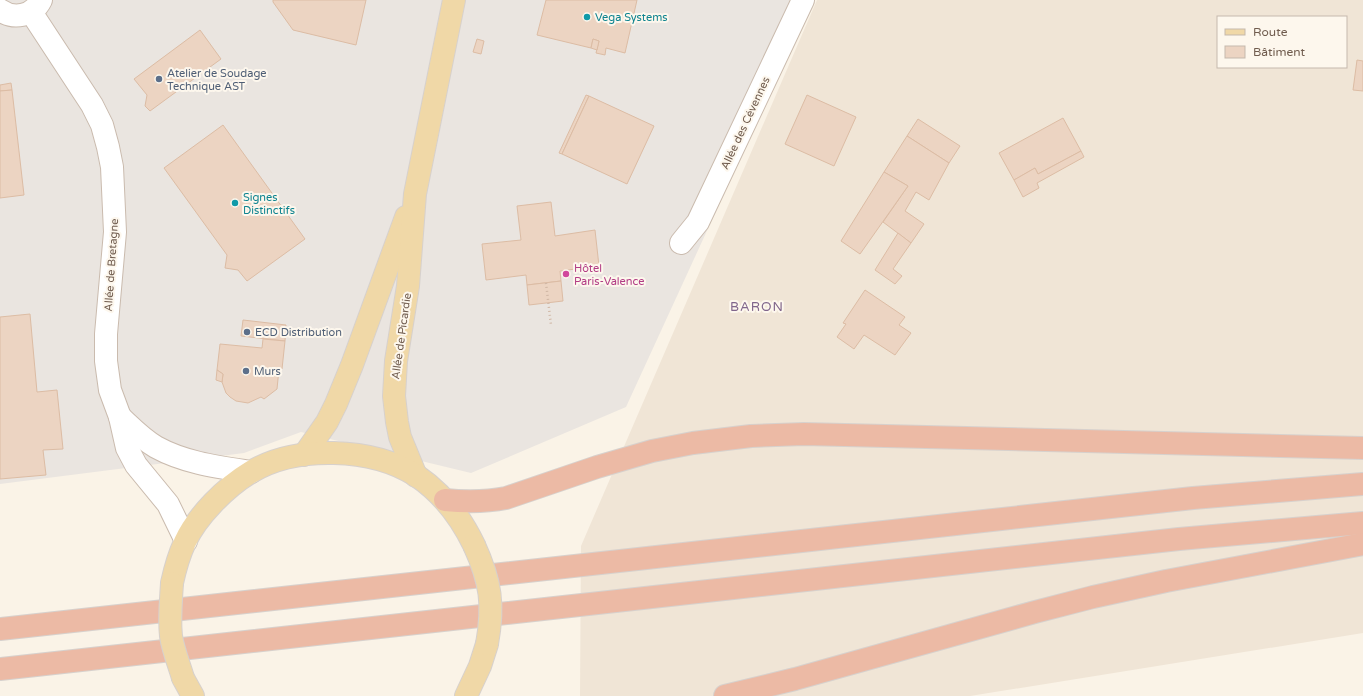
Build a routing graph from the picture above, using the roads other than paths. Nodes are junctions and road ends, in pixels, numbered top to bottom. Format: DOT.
graph roads {
  1 [pos="454,0"];
  2 [pos="803,0"];
  3 [pos="36,6"];
  4 [pos="0,10"];
  5 [pos="415,194"];
  6 [pos="681,243"];
  7 [pos="120,417"];
  8 [pos="1363,448"];
  9 [pos="304,455"];
  10 [pos="251,472"];
  11 [pos="416,476"];
  12 [pos="1363,484"];
  13 [pos="445,500"];
  14 [pos="1363,523"];
  15 [pos="186,541"];
  16 [pos="1363,544"];
  17 [pos="0,629"];
  18 [pos="0,669"];
  19 [pos="188,687"];
  20 [pos="466,696"];
  21 [pos="725,696"];
  1 -- 5 [label="main road, Allée de Picardie"];
  2 -- 6 [label="street, Allée des Cévennes"];
  3 -- 4 [label="street"];
  3 -- 7 [label="street, Allée de Bretagne"];
  5 -- 9 [label="main road, Allée de Picardie"];
  5 -- 11 [label="main road, Allée de Picardie"];
  7 -- 10 [label="street"];
  7 -- 15 [label="street, Allée de Bretagne"];
  8 -- 13 [label="highway"];
  9 -- 10 [label="main road"];
  9 -- 11 [label="main road"];
  10 -- 15 [label="main road"];
  11 -- 13 [label="main road"];
  12 -- 17 [label="highway"];
  13 -- 20 [label="main road, bridge"];
  14 -- 18 [label="highway"];
  15 -- 19 [label="main road, bridge"];
  16 -- 21 [label="highway"];
}
